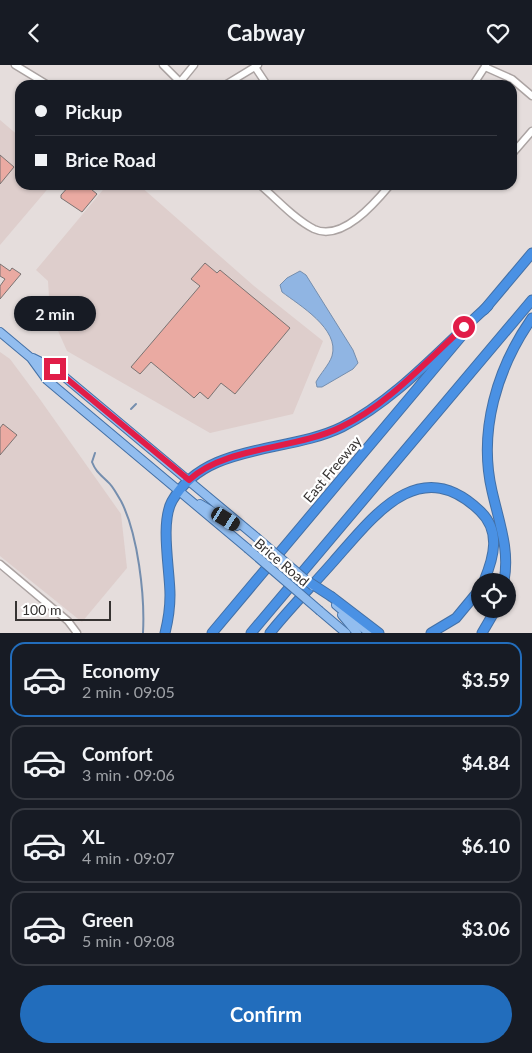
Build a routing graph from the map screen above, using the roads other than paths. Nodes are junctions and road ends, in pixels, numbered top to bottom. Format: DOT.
graph roads {
  1 [pos="15,65"];
  2 [pos="163,65"];
  3 [pos="194,65"];
  4 [pos="257,66"];
  5 [pos="485,66"];
  6 [pos="40,80"];
  7 [pos="179,80"];
  8 [pos="184,80"];
  9 [pos="233,80"];
  10 [pos="264,80"];
  11 [pos="476,80"];
  12 [pos="513,80"];
  13 [pos="517,83"];
  14 [pos="532,96"];
  15 [pos="532,131"];
  16 [pos="517,148"];
  17 [pos="266,190"];
  18 [pos="385,190"];
  19 [pos="532,253"];
  20 [pos="532,300"];
  21 [pos="488,306"];
  22 [pos="532,318"];
  23 [pos="0,332"];
  24 [pos="31,358"];
  25 [pos="189,480"];
  26 [pos="180,492"];
  27 [pos="256,537"];
  28 [pos="0,564"];
  29 [pos="487,573"];
  30 [pos="504,573"];
  31 [pos="308,582"];
  32 [pos="331,598"];
  33 [pos="471,600"];
  34 [pos="491,618"];
  35 [pos="77,633"];
  36 [pos="165,633"];
  37 [pos="212,633"];
  38 [pos="252,633"];
  39 [pos="270,633"];
  40 [pos="346,633"];
  41 [pos="357,633"];
  42 [pos="369,633"];
  43 [pos="379,633"];
  44 [pos="431,633"];
  45 [pos="482,633"];
  1 -- 6 [label="street"];
  2 -- 7 [label="street"];
  3 -- 8 [label="street"];
  4 -- 9 [label="street"];
  4 -- 10 [label="street"];
  5 -- 11 [label="street"];
  5 -- 12 [label="street"];
  13 -- 14 [label="street"];
  15 -- 16 [label="street"];
  17 -- 18 [label="street"];
  19 -- 21 [label="highway, East Freeway"];
  20 -- 38 [label="highway"];
  21 -- 25 [label="highway"];
  21 -- 37 [label="highway, East Freeway"];
  22 -- 30 [label="highway"];
  23 -- 24 [label="main road, Brice Road"];
  24 -- 25 [label="main road, Brice Road"];
  24 -- 26 [label="main road, Brice Road"];
  25 -- 26 [label="highway"];
  25 -- 27 [label="main road, Brice Road"];
  26 -- 27 [label="main road, Brice Road"];
  26 -- 36 [label="highway"];
  26 -- 40 [label="main road, Brice Road, bridge"];
  27 -- 31 [label="main road, Brice Road, bridge"];
  28 -- 35 [label="street"];
  29 -- 39 [label="highway"];
  31 -- 32 [label="highway, bridge"];
  32 -- 41 [label="main road"];
  32 -- 42 [label="main road"];
  32 -- 43 [label="highway"];
  33 -- 44 [label="highway"];
  34 -- 45 [label="highway"];
}
